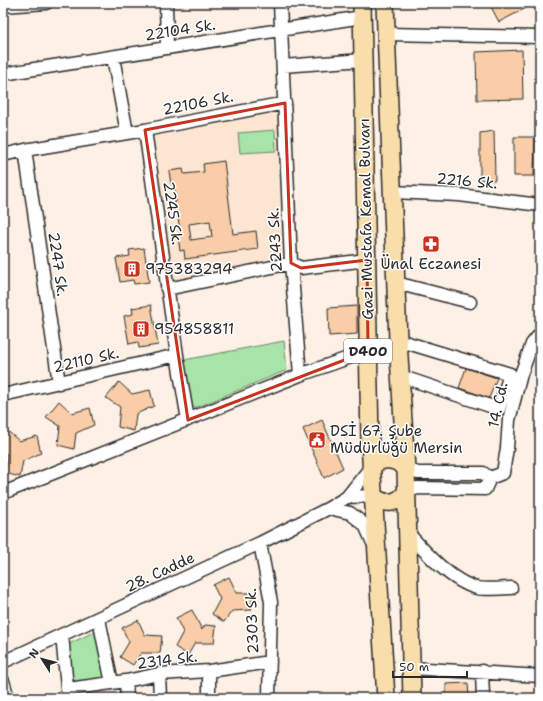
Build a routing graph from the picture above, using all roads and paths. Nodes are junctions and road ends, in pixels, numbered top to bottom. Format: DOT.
graph roads {
  1 [pos="46,3"];
  2 [pos="166,3"];
  3 [pos="280,3"];
  4 [pos="385,3"];
  5 [pos="3,6"];
  6 [pos="362,10"];
  7 [pos="281,30"];
  8 [pos="386,34"];
  9 [pos="540,37"];
  10 [pos="167,48"];
  11 [pos="113,57"];
  12 [pos="363,60"];
  13 [pos="283,66"];
  14 [pos="3,74"];
  15 [pos="285,103"];
  16 [pos="145,130"];
  17 [pos="127,133"];
  18 [pos="25,150"];
  19 [pos="3,155"];
  20 [pos="392,192"];
  21 [pos="540,205"];
  22 [pos="367,260"];
  23 [pos="291,263"];
  24 [pos="396,283"];
  25 [pos="167,289"];
  26 [pos="470,302"];
  27 [pos="540,334"];
  28 [pos="398,340"];
  29 [pos="368,351"];
  30 [pos="177,355"];
  31 [pos="300,375"];
  32 [pos="400,376"];
  33 [pos="59,383"];
  34 [pos="3,395"];
  35 [pos="188,420"];
  36 [pos="371,467"];
  37 [pos="406,469"];
  38 [pos="490,478"];
  39 [pos="406,492"];
  40 [pos="3,493"];
  41 [pos="373,496"];
  42 [pos="347,497"];
  43 [pos="329,508"];
  44 [pos="408,533"];
  45 [pos="260,543"];
  46 [pos="376,549"];
  47 [pos="511,588"];
  48 [pos="99,619"];
  49 [pos="62,635"];
  50 [pos="3,662"];
  51 [pos="270,662"];
  52 [pos="411,668"];
  53 [pos="208,671"];
  54 [pos="482,671"];
  55 [pos="159,674"];
  56 [pos="540,676"];
  57 [pos="3,681"];
  58 [pos="126,681"];
  59 [pos="112,682"];
  60 [pos="68,693"];
  61 [pos="8,698"];
  62 [pos="127,698"];
  63 [pos="160,698"];
  64 [pos="209,698"];
  65 [pos="269,698"];
  66 [pos="386,698"];
  67 [pos="412,698"];
  68 [pos="483,698"];
  1 -- 5 [label="street"];
  2 -- 10 [label="street"];
  3 -- 7 [label="street"];
  4 -- 8 [label="highway, Gazi Mustafa Kemal Bulvarı / D400"];
  6 -- 7 [label="street, 22104 Sk."];
  6 -- 12 [label="highway, Gazi Mustafa Kemal Bulvarı / D400"];
  7 -- 10 [label="street, 22104 Sk."];
  7 -- 13 [label="street"];
  8 -- 9 [label="street"];
  8 -- 20 [label="highway, Gazi Mustafa Kemal Bulvarı / D400"];
  10 -- 11 [label="street, 22104 Sk."];
  11 -- 14 [label="street, 22104 Sk."];
  11 -- 17 [label="street"];
  12 -- 13 [label="street"];
  12 -- 22 [label="highway, Gazi Mustafa Kemal Bulvarı / D400"];
  13 -- 15 [label="street"];
  15 -- 16 [label="street, 22106 Sk."];
  15 -- 23 [label="street, 2243 Sk."];
  16 -- 17 [label="street, 22106 Sk."];
  16 -- 25 [label="street, 2245 Sk."];
  17 -- 18 [label="street, 22106 Sk."];
  18 -- 19 [label="street, 22106 Sk."];
  18 -- 33 [label="street, 2247 Sk."];
  20 -- 21 [label="street, 2216 Sk."];
  20 -- 24 [label="highway, Gazi Mustafa Kemal Bulvarı / D400"];
  22 -- 23 [label="street"];
  22 -- 29 [label="highway, Gazi Mustafa Kemal Bulvarı / D400"];
  23 -- 25 [label="street"];
  23 -- 31 [label="street, 2243 Sk."];
  24 -- 26 [label="street"];
  24 -- 28 [label="highway, Gazi Mustafa Kemal Bulvarı / D400"];
  25 -- 30 [label="street, 2245 Sk."];
  27 -- 38 [label="street, 14. Cd."];
  28 -- 32 [label="highway, Gazi Mustafa Kemal Bulvarı / D400"];
  28 -- 32 [label="street"];
  29 -- 31 [label="street"];
  29 -- 36 [label="highway, Gazi Mustafa Kemal Bulvarı / D400"];
  30 -- 33 [label="street, 22110 Sk."];
  30 -- 35 [label="street, 2245 Sk."];
  31 -- 35 [label="street"];
  32 -- 37 [label="highway, Gazi Mustafa Kemal Bulvarı / D400"];
  33 -- 34 [label="street, 22110 Sk."];
  35 -- 40 [label="street"];
  36 -- 37 [label="highway"];
  36 -- 41 [label="highway, Gazi Mustafa Kemal Bulvarı / D400"];
  36 -- 42 [label="street, 28. Cadde"];
  37 -- 38 [label="street"];
  37 -- 39 [label="highway, Gazi Mustafa Kemal Bulvarı / D400"];
  38 -- 39 [label="street, 14. Cd."];
  39 -- 41 [label="highway"];
  39 -- 44 [label="highway, Gazi Mustafa Kemal Bulvarı / D400"];
  41 -- 42 [label="street, 28. Cadde"];
  41 -- 46 [label="highway, Gazi Mustafa Kemal Bulvarı / D400"];
  42 -- 43 [label="street, 28. Cadde"];
  43 -- 45 [label="street, 28. Cadde"];
  43 -- 46 [label="street"];
  44 -- 47 [label="street"];
  44 -- 52 [label="highway, Gazi Mustafa Kemal Bulvarı / D400"];
  45 -- 48 [label="street, 28. Cadde"];
  45 -- 51 [label="street, 2303 Sk."];
  46 -- 66 [label="highway, Gazi Mustafa Kemal Bulvarı / D400"];
  48 -- 49 [label="street, 28. Cadde"];
  48 -- 59 [label="street"];
  49 -- 50 [label="street, 28. Cadde"];
  49 -- 60 [label="street"];
  51 -- 53 [label="street, 2314 Sk."];
  51 -- 65 [label="street, 2303 Sk."];
  52 -- 54 [label="street"];
  52 -- 67 [label="highway, Gazi Mustafa Kemal Bulvarı / D400"];
  53 -- 55 [label="street, 2314 Sk."];
  53 -- 64 [label="street"];
  54 -- 56 [label="street"];
  54 -- 68 [label="street"];
  55 -- 58 [label="street, 2314 Sk."];
  55 -- 63 [label="street"];
  57 -- 61 [label="street"];
  58 -- 59 [label="street, 2314 Sk."];
  58 -- 62 [label="street"];
  59 -- 60 [label="street, 2314 Sk."];
}
